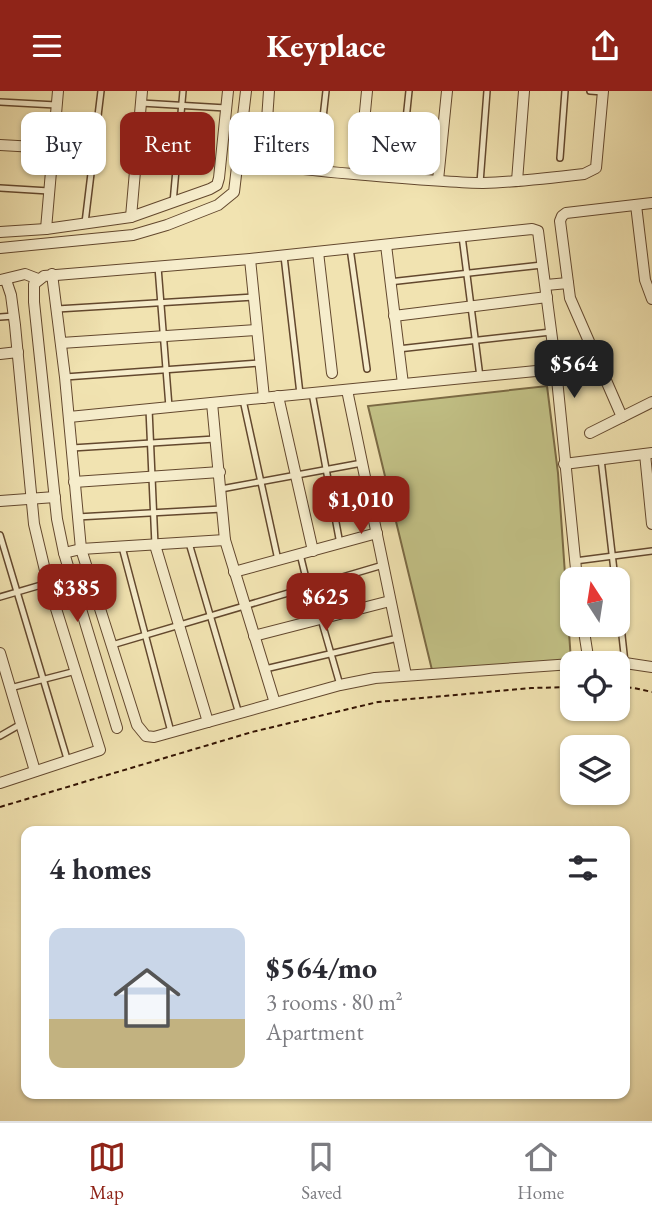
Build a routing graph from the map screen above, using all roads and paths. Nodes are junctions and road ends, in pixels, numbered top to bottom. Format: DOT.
graph roads {
  1 [pos="58,91"];
  2 [pos="101,91"];
  3 [pos="142,91"];
  4 [pos="183,91"];
  5 [pos="228,91"];
  6 [pos="246,91"];
  7 [pos="269,91"];
  8 [pos="326,91"];
  9 [pos="367,91"];
  10 [pos="409,91"];
  11 [pos="447,91"];
  12 [pos="487,91"];
  13 [pos="524,91"];
  14 [pos="565,91"];
  15 [pos="590,91"];
  16 [pos="603,91"];
  17 [pos="0,102"];
  18 [pos="141,103"];
  19 [pos="56,105"];
  20 [pos="182,105"];
  21 [pos="226,108"];
  22 [pos="55,112"];
  23 [pos="99,112"];
  24 [pos="268,112"];
  25 [pos="324,112"];
  26 [pos="365,112"];
  27 [pos="0,145"];
  28 [pos="21,146"];
  29 [pos="560,159"];
  30 [pos="50,175"];
  31 [pos="92,175"];
  32 [pos="373,175"];
  33 [pos="400,177"];
  34 [pos="438,180"];
  35 [pos="517,181"];
  36 [pos="480,183"];
  37 [pos="0,188"];
  38 [pos="49,191"];
  39 [pos="173,203"];
  40 [pos="652,203"];
  41 [pos="636,205"];
  42 [pos="131,217"];
  43 [pos="85,224"];
  44 [pos="46,229"];
  45 [pos="0,232"];
  46 [pos="462,236"];
  47 [pos="386,245"];
  48 [pos="0,248"];
  49 [pos="350,248"];
  50 [pos="318,252"];
  51 [pos="284,256"];
  52 [pos="250,259"];
  53 [pos="544,265"];
  54 [pos="158,266"];
  55 [pos="467,273"];
  56 [pos="52,274"];
  57 [pos="37,279"];
  58 [pos="3,280"];
  59 [pos="389,282"];
  60 [pos="568,283"];
  61 [pos="546,285"];
  62 [pos="254,297"];
  63 [pos="547,297"];
  64 [pos="652,299"];
  65 [pos="161,303"];
  66 [pos="472,307"];
  67 [pos="57,309"];
  68 [pos="14,316"];
  69 [pos="394,316"];
  70 [pos="0,317"];
  71 [pos="257,330"];
  72 [pos="551,332"];
  73 [pos="163,336"];
  74 [pos="475,341"];
  75 [pos="61,343"];
  76 [pos="398,349"];
  77 [pos="18,352"];
  78 [pos="0,354"];
  79 [pos="261,363"];
  80 [pos="367,369"];
  81 [pos="556,369"];
  82 [pos="166,370"];
  83 [pos="332,373"];
  84 [pos="65,377"];
  85 [pos="480,377"];
  86 [pos="403,384"];
  87 [pos="347,390"];
  88 [pos="312,393"];
  89 [pos="300,394"];
  90 [pos="278,396"];
  91 [pos="264,398"];
  92 [pos="243,400"];
  93 [pos="652,402"];
  94 [pos="212,403"];
  95 [pos="169,407"];
  96 [pos="149,409"];
  97 [pos="69,417"];
  98 [pos="622,417"];
  99 [pos="590,433"];
  100 [pos="217,439"];
  101 [pos="151,443"];
  102 [pos="72,449"];
  103 [pos="648,453"];
  104 [pos="601,459"];
  105 [pos="362,463"];
  106 [pos="565,464"];
  107 [pos="326,470"];
  108 [pos="219,472"];
  109 [pos="295,476"];
  110 [pos="151,477"];
  111 [pos="74,482"];
  112 [pos="261,483"];
  113 [pos="221,489"];
  114 [pos="31,498"];
  115 [pos="55,498"];
  116 [pos="0,501"];
  117 [pos="222,509"];
  118 [pos="153,513"];
  119 [pos="77,517"];
  120 [pos="652,524"];
  121 [pos="377,533"];
  122 [pos="0,535"];
  123 [pos="225,540"];
  124 [pos="189,543"];
  125 [pos="340,544"];
  126 [pos="155,545"];
  127 [pos="122,547"];
  128 [pos="81,549"];
  129 [pos="313,551"];
  130 [pos="652,551"];
  131 [pos="64,553"];
  132 [pos="300,554"];
  133 [pos="613,556"];
  134 [pos="278,560"];
  135 [pos="575,561"];
  136 [pos="383,565"];
  137 [pos="576,567"];
  138 [pos="614,567"];
  139 [pos="234,572"];
  140 [pos="48,583"];
  141 [pos="308,588"];
  142 [pos="17,592"];
  143 [pos="0,597"];
  144 [pos="390,601"];
  145 [pos="246,606"];
  146 [pos="211,616"];
  147 [pos="319,619"];
  148 [pos="179,625"];
  149 [pos="145,635"];
  150 [pos="254,636"];
  151 [pos="398,638"];
  152 [pos="112,645"];
  153 [pos="331,654"];
  154 [pos="0,655"];
  155 [pos="630,664"];
  156 [pos="560,665"];
  157 [pos="652,667"];
  158 [pos="265,670"];
  159 [pos="76,671"];
  160 [pos="406,675"];
  161 [pos="43,679"];
  162 [pos="340,685"];
  163 [pos="560,687"];
  164 [pos="10,688"];
  165 [pos="630,688"];
  166 [pos="652,692"];
  167 [pos="0,694"];
  168 [pos="275,703"];
  169 [pos="239,714"];
  170 [pos="208,722"];
  171 [pos="21,724"];
  172 [pos="117,728"];
  173 [pos="171,732"];
  174 [pos="0,736"];
  175 [pos="68,762"];
  176 [pos="34,771"];
  177 [pos="0,783"];
  178 [pos="0,807"];
  1 -- 19 [label="street"];
  2 -- 23 [label="lane"];
  3 -- 18 [label="street"];
  4 -- 20 [label="lane"];
  5 -- 21 [label="street"];
  6 -- 48 [label="street"];
  7 -- 24 [label="street"];
  8 -- 25 [label="lane"];
  9 -- 26 [label="street"];
  10 -- 33 [label="lane"];
  11 -- 34 [label="street"];
  12 -- 36 [label="lane"];
  13 -- 35 [label="street"];
  14 -- 29 [label="lane"];
  15 -- 16 [label="lane"];
  16 -- 35 [label="street"];
  17 -- 19 [label="lane"];
  18 -- 20 [label="lane"];
  18 -- 42 [label="street"];
  19 -- 22 [label="street"];
  20 -- 21 [label="lane"];
  20 -- 39 [label="lane"];
  21 -- 39 [label="street"];
  27 -- 28 [label="street"];
  30 -- 38 [label="street"];
  31 -- 43 [label="lane"];
  32 -- 33 [label="street"];
  33 -- 34 [label="street"];
  34 -- 36 [label="street"];
  35 -- 36 [label="street"];
  37 -- 38 [label="lane"];
  38 -- 44 [label="street"];
  39 -- 42 [label="street"];
  40 -- 41 [label="street"];
  41 -- 60 [label="street"];
  41 -- 64 [label="street"];
  42 -- 43 [label="street"];
  43 -- 44 [label="street"];
  44 -- 45 [label="street"];
  46 -- 47 [label="street"];
  46 -- 53 [label="street"];
  46 -- 55 [label="lane"];
  47 -- 49 [label="street"];
  47 -- 59 [label="street"];
  49 -- 50 [label="street"];
  49 -- 80 [label="lane"];
  50 -- 51 [label="street"];
  50 -- 83 [label="street"];
  51 -- 52 [label="street"];
  51 -- 89 [label="lane"];
  52 -- 54 [label="street"];
  52 -- 62 [label="street"];
  53 -- 55 [label="lane"];
  53 -- 61 [label="street"];
  54 -- 56 [label="street"];
  54 -- 65 [label="lane"];
  55 -- 59 [label="lane"];
  55 -- 66 [label="lane"];
  56 -- 57 [label="street"];
  56 -- 67 [label="street"];
  57 -- 58 [label="street"];
  57 -- 115 [label="street"];
  58 -- 68 [label="street"];
  59 -- 69 [label="street"];
  60 -- 61 [label="street"];
  60 -- 98 [label="street"];
  61 -- 63 [label="street"];
  62 -- 65 [label="lane"];
  62 -- 71 [label="street"];
  63 -- 66 [label="street"];
  63 -- 72 [label="street"];
  65 -- 67 [label="lane"];
  65 -- 73 [label="lane"];
  66 -- 69 [label="street"];
  66 -- 74 [label="lane"];
  67 -- 75 [label="street"];
  68 -- 70 [label="lane"];
  68 -- 77 [label="street"];
  69 -- 76 [label="street"];
  71 -- 73 [label="street"];
  71 -- 79 [label="street"];
  72 -- 74 [label="lane"];
  72 -- 81 [label="street"];
  73 -- 75 [label="street"];
  73 -- 82 [label="lane"];
  74 -- 76 [label="lane"];
  74 -- 85 [label="lane"];
  75 -- 84 [label="street"];
  76 -- 86 [label="street"];
  77 -- 78 [label="street"];
  77 -- 114 [label="street"];
  79 -- 82 [label="lane"];
  79 -- 91 [label="street"];
  81 -- 85 [label="street"];
  81 -- 106 [label="street"];
  82 -- 84 [label="lane"];
  82 -- 95 [label="lane"];
  84 -- 97 [label="street"];
  85 -- 86 [label="street"];
  86 -- 87 [label="street"];
  87 -- 88 [label="street"];
  87 -- 105 [label="street"];
  88 -- 89 [label="street"];
  88 -- 107 [label="lane"];
  89 -- 90 [label="street"];
  90 -- 91 [label="street"];
  90 -- 109 [label="street"];
  91 -- 92 [label="street"];
  92 -- 94 [label="street"];
  92 -- 112 [label="lane"];
  93 -- 98 [label="street"];
  94 -- 95 [label="street"];
  94 -- 100 [label="street"];
  95 -- 96 [label="street"];
  96 -- 97 [label="street"];
  96 -- 101 [label="lane"];
  97 -- 102 [label="street"];
  98 -- 99 [label="street"];
  100 -- 101 [label="lane"];
  100 -- 108 [label="street"];
  101 -- 102 [label="lane"];
  101 -- 110 [label="lane"];
  102 -- 111 [label="street"];
  103 -- 104 [label="street"];
  103 -- 120 [label="street"];
  104 -- 106 [label="street"];
  104 -- 133 [label="lane"];
  105 -- 107 [label="lane"];
  105 -- 121 [label="street"];
  106 -- 135 [label="street"];
  107 -- 109 [label="lane"];
  107 -- 125 [label="lane"];
  108 -- 110 [label="street"];
  108 -- 113 [label="street"];
  109 -- 112 [label="lane"];
  109 -- 129 [label="street"];
  110 -- 111 [label="street"];
  110 -- 118 [label="lane"];
  111 -- 119 [label="street"];
  112 -- 113 [label="lane"];
  112 -- 134 [label="lane"];
  113 -- 117 [label="street"];
  114 -- 115 [label="street"];
  114 -- 116 [label="street"];
  114 -- 140 [label="street"];
  115 -- 131 [label="street"];
  117 -- 118 [label="lane"];
  117 -- 123 [label="street"];
  118 -- 119 [label="lane"];
  118 -- 126 [label="lane"];
  119 -- 128 [label="street"];
  121 -- 125 [label="street"];
  121 -- 136 [label="street"];
  122 -- 142 [label="lane"];
  123 -- 124 [label="street"];
  123 -- 139 [label="street"];
  124 -- 126 [label="street"];
  124 -- 146 [label="lane"];
  125 -- 129 [label="street"];
  126 -- 127 [label="street"];
  126 -- 148 [label="street"];
  127 -- 128 [label="street"];
  127 -- 149 [label="lane"];
  128 -- 131 [label="street"];
  128 -- 152 [label="street"];
  129 -- 132 [label="street"];
  130 -- 133 [label="lane"];
  131 -- 172 [label="street"];
  132 -- 134 [label="street"];
  132 -- 141 [label="lane"];
  133 -- 135 [label="lane"];
  133 -- 138 [label="lane"];
  134 -- 139 [label="street"];
  135 -- 137 [label="street"];
  136 -- 141 [label="lane"];
  136 -- 144 [label="street"];
  139 -- 145 [label="street"];
  140 -- 142 [label="lane"];
  140 -- 159 [label="street"];
  141 -- 145 [label="lane"];
  141 -- 147 [label="lane"];
  142 -- 143 [label="lane"];
  142 -- 161 [label="lane"];
  144 -- 147 [label="street"];
  144 -- 151 [label="street"];
  145 -- 146 [label="lane"];
  145 -- 150 [label="street"];
  146 -- 148 [label="lane"];
  146 -- 169 [label="lane"];
  147 -- 150 [label="street"];
  147 -- 153 [label="lane"];
  148 -- 149 [label="lane"];
  148 -- 170 [label="street"];
  149 -- 152 [label="lane"];
  149 -- 173 [label="lane"];
  150 -- 158 [label="street"];
  151 -- 153 [label="lane"];
  151 -- 160 [label="street"];
  152 -- 173 [label="street"];
  153 -- 158 [label="lane"];
  153 -- 162 [label="lane"];
  154 -- 164 [label="street"];
  155 -- 157 [label="street"];
  156 -- 160 [label="street"];
  158 -- 168 [label="street"];
  159 -- 161 [label="lane"];
  159 -- 175 [label="street"];
  160 -- 162 [label="street"];
  161 -- 164 [label="lane"];
  161 -- 175 [label="lane"];
  162 -- 168 [label="street"];
  163 -- 178 [label="path"];
  164 -- 167 [label="street"];
  164 -- 171 [label="street"];
  165 -- 166 [label="path"];
  168 -- 169 [label="street"];
  169 -- 170 [label="street"];
  170 -- 173 [label="street"];
  171 -- 174 [label="lane"];
  171 -- 176 [label="street"];
  175 -- 176 [label="street"];
  176 -- 177 [label="street"];
}
